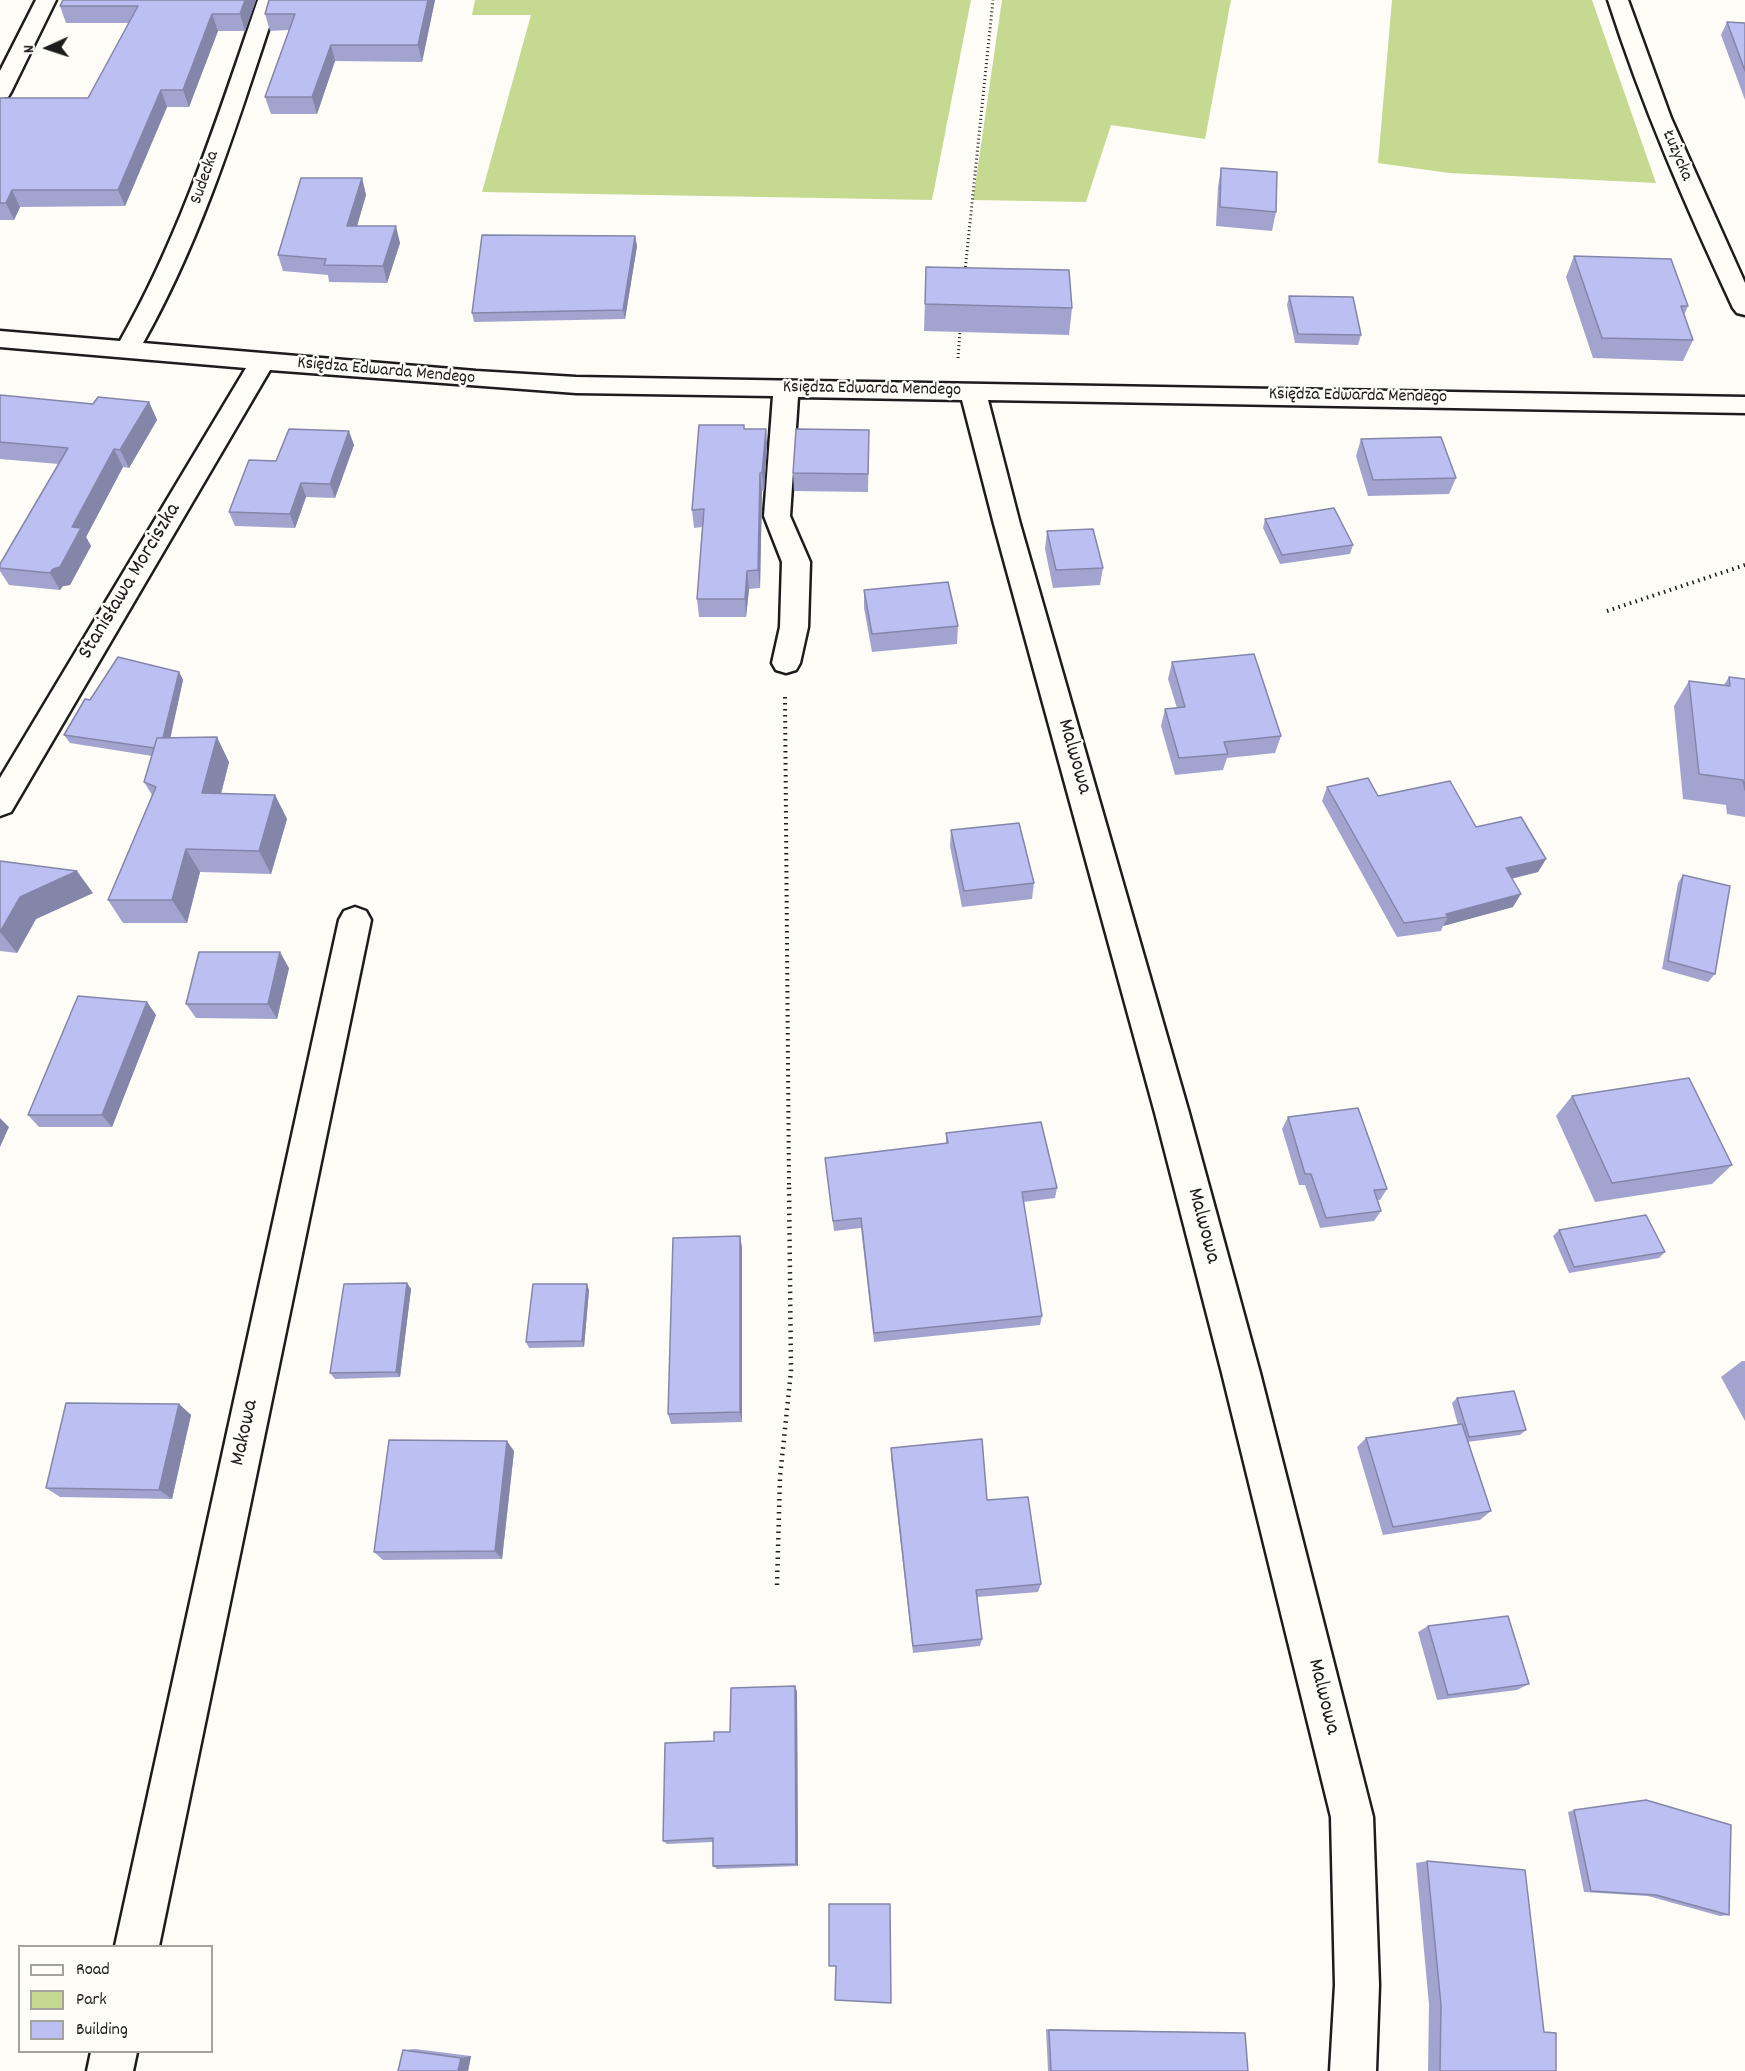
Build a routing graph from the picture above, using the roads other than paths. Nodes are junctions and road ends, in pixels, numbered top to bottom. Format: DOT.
graph roads {
  1 [pos="46,0"];
  2 [pos="268,0"];
  3 [pos="1618,0"];
  4 [pos="0,92"];
  5 [pos="1745,308"];
  6 [pos="0,339"];
  7 [pos="128,350"];
  8 [pos="262,362"];
  9 [pos="786,388"];
  10 [pos="965,392"];
  11 [pos="1745,405"];
  12 [pos="786,663"];
  13 [pos="0,804"];
  14 [pos="355,920"];
  15 [pos="137,1945"];
  16 [pos="114,2053"];
  17 [pos="110,2071"];
  18 [pos="1353,2071"];
  1 -- 4 [label="street"];
  2 -- 7 [label="street, Sudecka"];
  3 -- 5 [label="street, Łużycka"];
  6 -- 7 [label="street, Księdza Edwarda Mendego"];
  7 -- 8 [label="street, Księdza Edwarda Mendego"];
  8 -- 9 [label="street, Księdza Edwarda Mendego"];
  8 -- 13 [label="street, Stanisława Morciszka"];
  9 -- 10 [label="street, Księdza Edwarda Mendego"];
  9 -- 12 [label="street"];
  10 -- 11 [label="street, Księdza Edwarda Mendego"];
  10 -- 18 [label="street, Malwowa"];
  14 -- 15 [label="street, Makowa"];
  16 -- 17 [label="street"];
}
